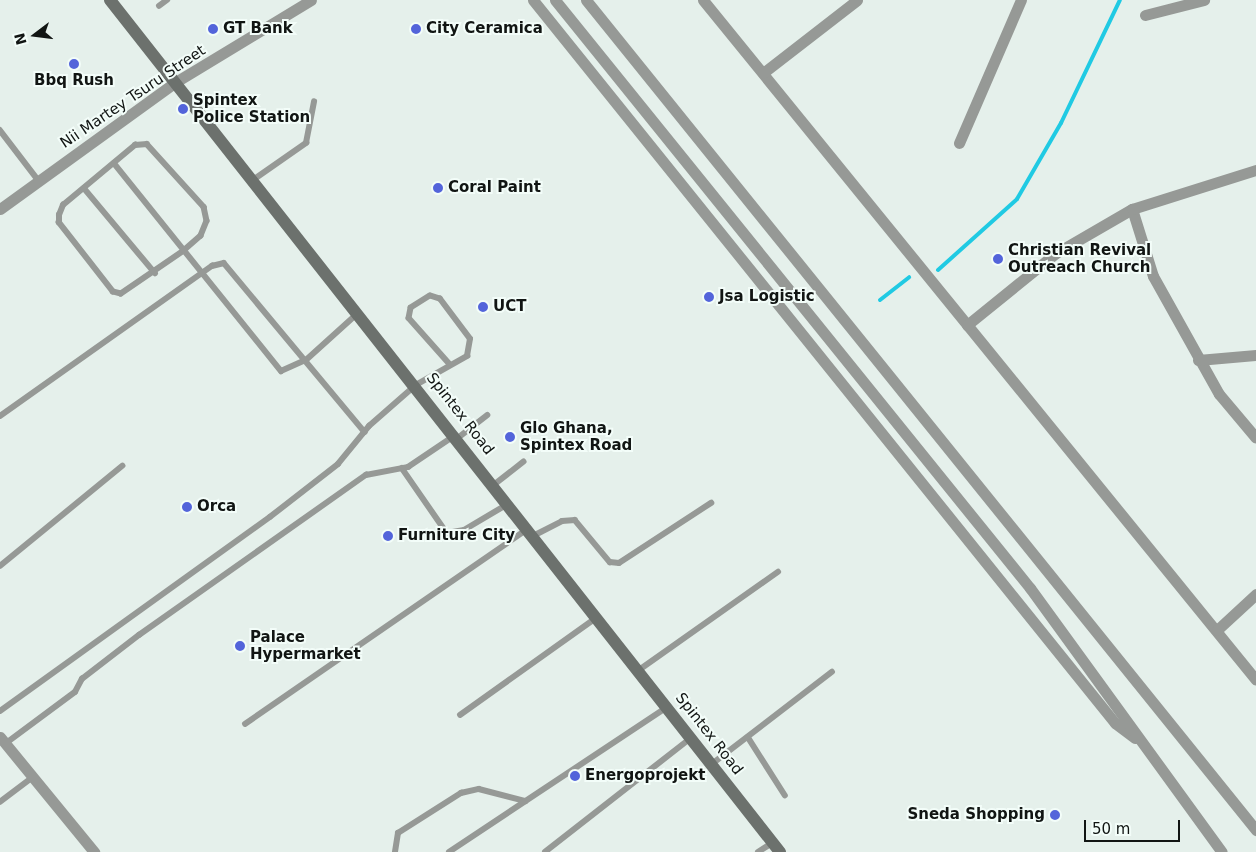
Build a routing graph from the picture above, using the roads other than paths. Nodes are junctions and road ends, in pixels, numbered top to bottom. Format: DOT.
graph roads {
  1 [pos="167,0"];
  2 [pos="311,0"];
  3 [pos="533,0"];
  4 [pos="555,0"];
  5 [pos="586,0"];
  6 [pos="703,0"];
  7 [pos="857,0"];
  8 [pos="1021,0"];
  9 [pos="1204,0"];
  10 [pos="115,2"];
  11 [pos="159,6"];
  12 [pos="1145,15"];
  13 [pos="763,73"];
  14 [pos="174,83"];
  15 [pos="314,102"];
  16 [pos="0,130"];
  17 [pos="959,143"];
  18 [pos="114,163"];
  19 [pos="1256,170"];
  20 [pos="253,180"];
  21 [pos="39,181"];
  22 [pos="84,188"];
  23 [pos="0,208"];
  24 [pos="1132,209"];
  25 [pos="184,250"];
  26 [pos="154,273"];
  27 [pos="202,273"];
  28 [pos="359,313"];
  29 [pos="967,325"];
  30 [pos="1256,356"];
  31 [pos="306,360"];
  32 [pos="1198,360"];
  33 [pos="449,364"];
  34 [pos="416,385"];
  35 [pos="487,415"];
  36 [pos="0,416"];
  37 [pos="365,432"];
  38 [pos="457,436"];
  39 [pos="1256,438"];
  40 [pos="522,462"];
  41 [pos="122,466"];
  42 [pos="402,468"];
  43 [pos="495,484"];
  44 [pos="510,503"];
  45 [pos="711,503"];
  46 [pos="532,532"];
  47 [pos="0,566"];
  48 [pos="778,572"];
  49 [pos="1256,594"];
  50 [pos="598,617"];
  51 [pos="1217,630"];
  52 [pos="639,670"];
  53 [pos="832,672"];
  54 [pos="1256,680"];
  55 [pos="667,707"];
  56 [pos="0,711"];
  57 [pos="460,715"];
  58 [pos="245,724"];
  59 [pos="748,737"];
  60 [pos="691,738"];
  61 [pos="1137,738"];
  62 [pos="3,740"];
  63 [pos="712,764"];
  64 [pos="32,777"];
  65 [pos="785,795"];
  66 [pos="0,802"];
  67 [pos="525,802"];
  68 [pos="1256,830"];
  69 [pos="777,847"];
  70 [pos="94,852"];
  71 [pos="395,852"];
  72 [pos="449,852"];
  73 [pos="545,852"];
  74 [pos="758,852"];
  75 [pos="1222,852"];
  1 -- 11 [label="lane"];
  2 -- 14 [label="street, Nii Martey Tsuru Street"];
  3 -- 61 [label="street"];
  4 -- 61 [label="street"];
  5 -- 68 [label="street"];
  6 -- 13 [label="street"];
  7 -- 13 [label="street"];
  8 -- 17 [label="street"];
  9 -- 12 [label="street"];
  10 -- 14 [label="main road, Spintex Road"];
  13 -- 29 [label="street"];
  14 -- 20 [label="main road, Spintex Road"];
  14 -- 21 [label="street, Nii Martey Tsuru Street"];
  15 -- 20 [label="lane"];
  16 -- 21 [label="lane"];
  18 -- 22 [label="lane"];
  18 -- 25 [label="lane"];
  18 -- 25 [label="lane"];
  19 -- 24 [label="street"];
  20 -- 28 [label="main road, Spintex Road"];
  21 -- 23 [label="street, Nii Martey Tsuru Street"];
  22 -- 26 [label="lane"];
  22 -- 26 [label="lane"];
  24 -- 29 [label="street"];
  24 -- 32 [label="street"];
  25 -- 26 [label="lane"];
  25 -- 27 [label="lane"];
  27 -- 31 [label="lane"];
  27 -- 31 [label="lane"];
  27 -- 36 [label="lane"];
  28 -- 31 [label="lane"];
  28 -- 34 [label="main road, Spintex Road"];
  29 -- 51 [label="street"];
  30 -- 32 [label="street"];
  31 -- 37 [label="lane"];
  32 -- 39 [label="street"];
  33 -- 33 [label="lane"];
  33 -- 34 [label="lane"];
  34 -- 37 [label="lane"];
  34 -- 38 [label="main road, Spintex Road"];
  35 -- 38 [label="lane"];
  37 -- 56 [label="lane"];
  38 -- 42 [label="lane"];
  38 -- 43 [label="main road, Spintex Road"];
  40 -- 43 [label="lane"];
  41 -- 47 [label="lane"];
  42 -- 44 [label="lane"];
  42 -- 62 [label="lane"];
  43 -- 44 [label="main road, Spintex Road"];
  44 -- 46 [label="main road, Spintex Road"];
  45 -- 46 [label="lane"];
  46 -- 50 [label="main road, Spintex Road"];
  46 -- 58 [label="lane"];
  48 -- 52 [label="lane"];
  49 -- 51 [label="street"];
  50 -- 52 [label="main road, Spintex Road"];
  50 -- 57 [label="lane"];
  51 -- 54 [label="street"];
  52 -- 55 [label="main road, Spintex Road"];
  53 -- 59 [label="lane"];
  55 -- 60 [label="main road, Spintex Road"];
  55 -- 67 [label="lane"];
  59 -- 63 [label="lane"];
  59 -- 65 [label="lane"];
  60 -- 63 [label="main road, Spintex Road"];
  60 -- 73 [label="lane"];
  61 -- 75 [label="street"];
  62 -- 64 [label="street"];
  63 -- 69 [label="main road, Spintex Road"];
  64 -- 66 [label="lane"];
  64 -- 70 [label="street"];
  67 -- 71 [label="lane"];
  67 -- 72 [label="lane"];
  69 -- 74 [label="lane"];
}
